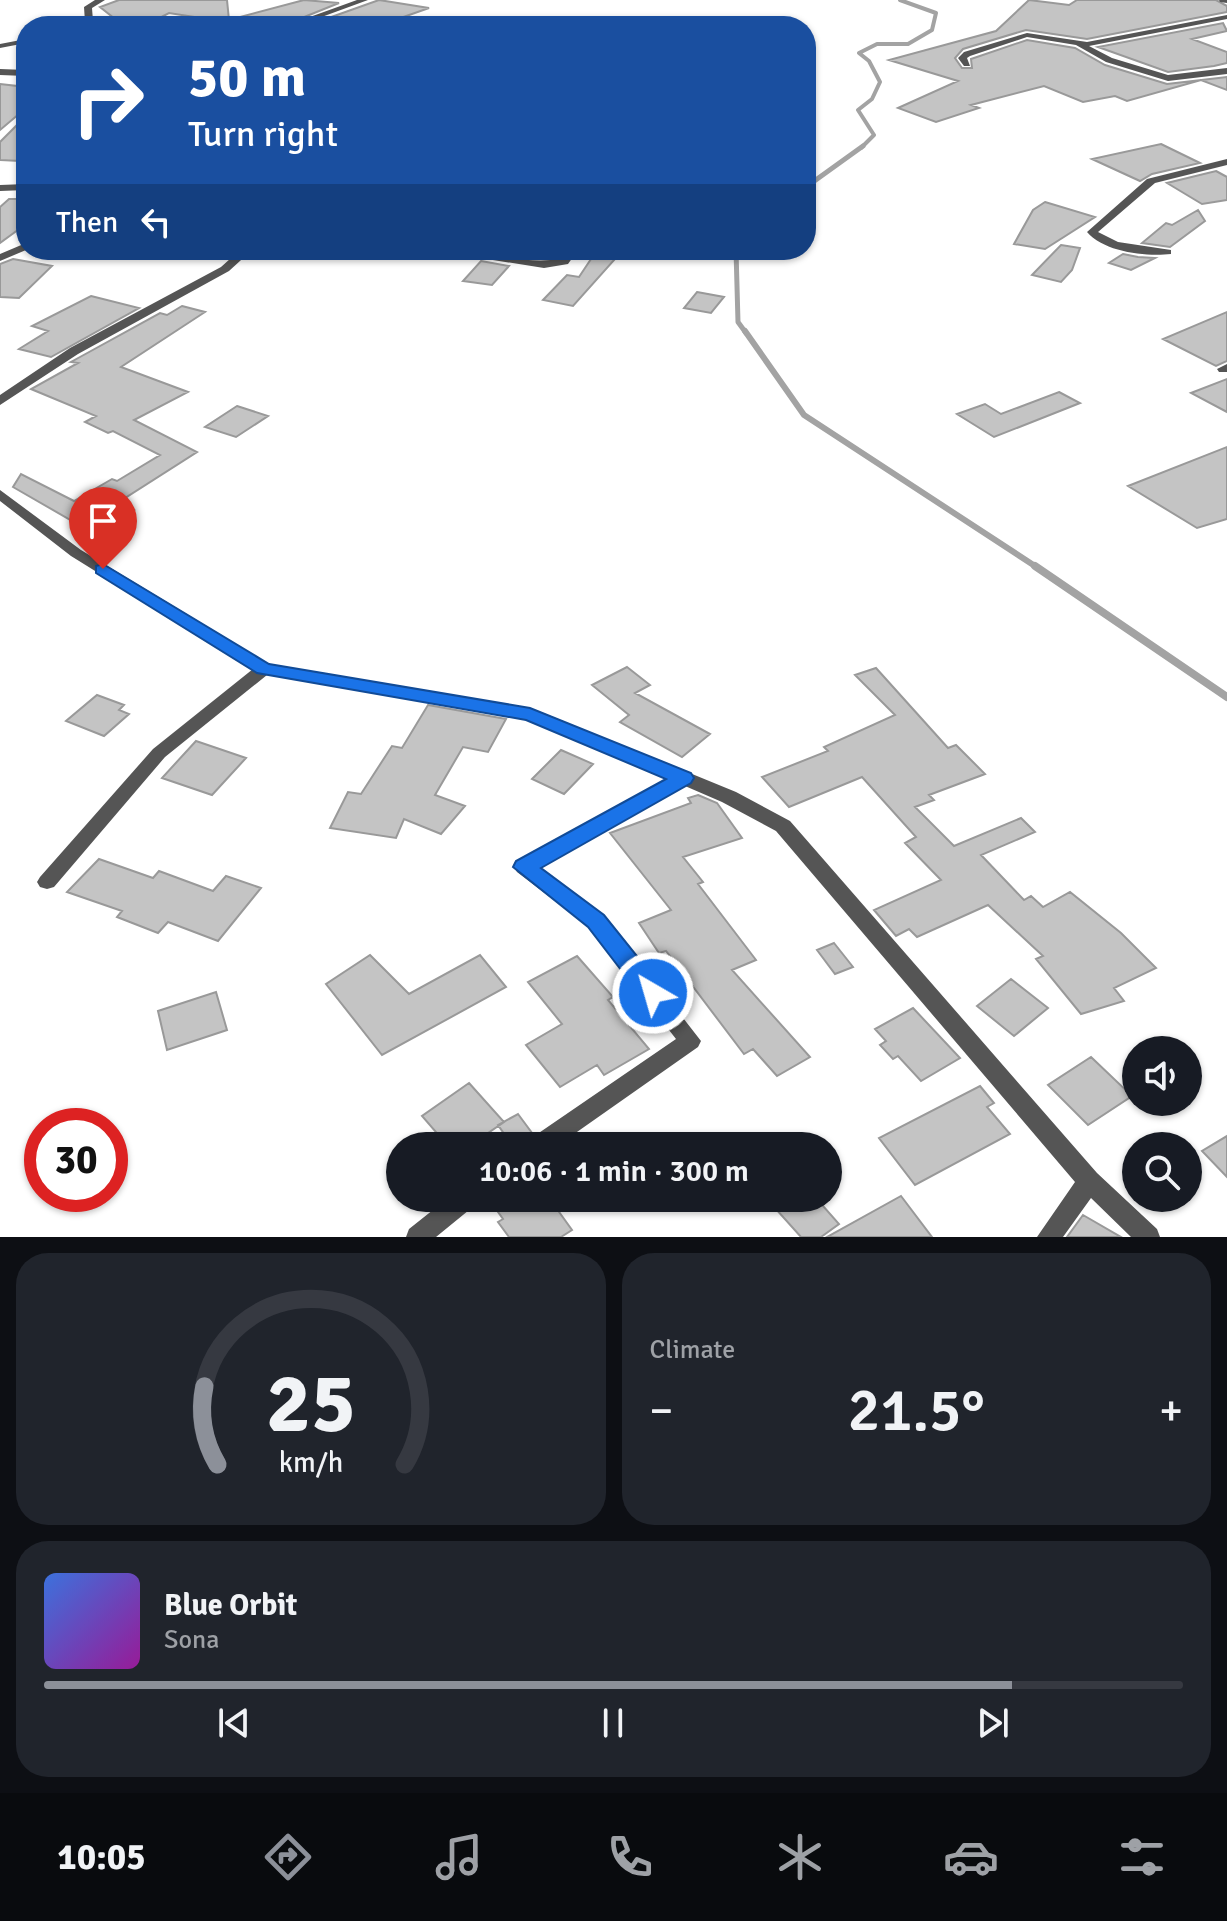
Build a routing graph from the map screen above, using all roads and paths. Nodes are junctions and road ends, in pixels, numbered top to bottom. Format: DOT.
graph roads {
  1 [pos="101,0"];
  2 [pos="364,0"];
  3 [pos="89,16"];
  4 [pos="318,16"];
  5 [pos="1227,17"];
  6 [pos="1077,43"];
  7 [pos="967,64"];
  8 [pos="1227,71"];
  9 [pos="1224,164"];
  10 [pos="1167,252"];
  11 [pos="235,260"];
  12 [pos="512,260"];
  13 [pos="566,260"];
  14 [pos="0,401"];
  15 [pos="0,494"];
  16 [pos="264,669"];
  17 [pos="684,778"];
  18 [pos="47,882"];
  19 [pos="558,1132"];
  20 [pos="1089,1181"];
  21 [pos="449,1212"];
  22 [pos="418,1237"];
  23 [pos="1049,1237"];
  24 [pos="1148,1237"];
  1 -- 3 [label="street"];
  2 -- 4 [label="street"];
  5 -- 6 [label="street"];
  6 -- 7 [label="street"];
  6 -- 8 [label="street"];
  9 -- 10 [label="street"];
  11 -- 14 [label="street"];
  12 -- 13 [label="street"];
  15 -- 16 [label="street"];
  16 -- 17 [label="street"];
  16 -- 18 [label="street"];
  17 -- 19 [label="street"];
  17 -- 20 [label="street"];
  20 -- 23 [label="street"];
  20 -- 24 [label="street"];
  21 -- 22 [label="street"];
}
